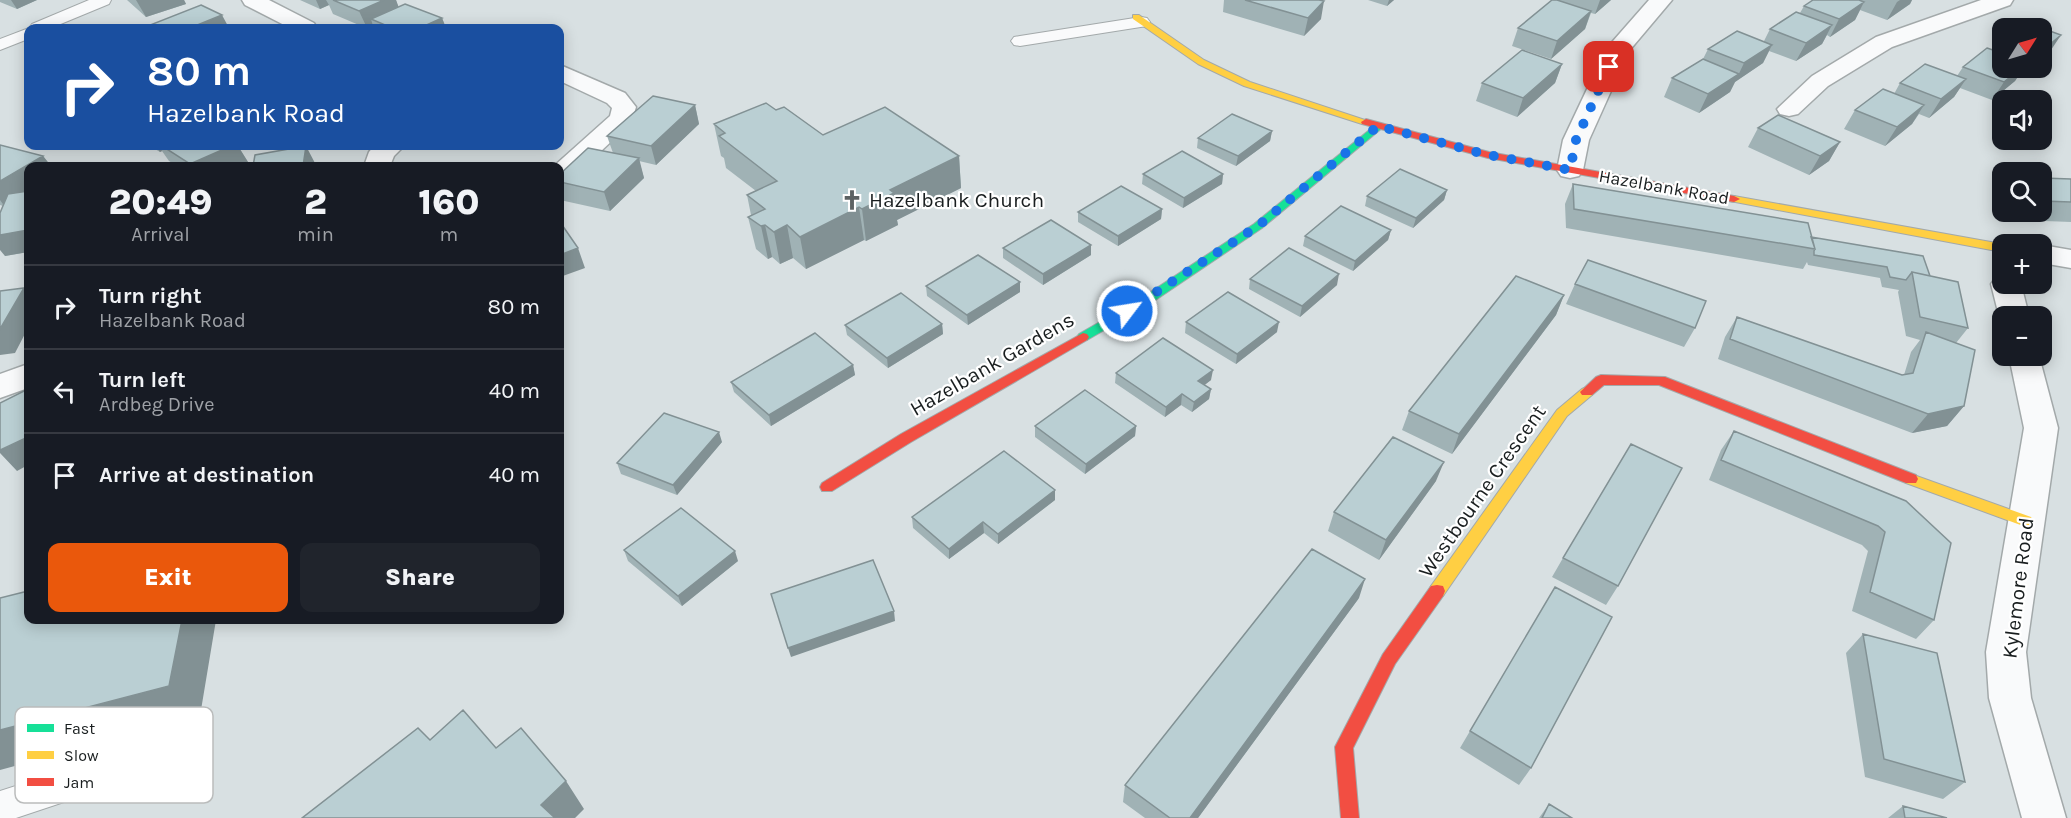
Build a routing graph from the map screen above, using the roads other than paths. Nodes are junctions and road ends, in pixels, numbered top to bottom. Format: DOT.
graph roads {
  1 [pos="103,0"];
  2 [pos="254,0"];
  3 [pos="1661,0"];
  4 [pos="2002,0"];
  5 [pos="1139,20"];
  6 [pos="47,24"];
  7 [pos="285,24"];
  8 [pos="24,35"];
  9 [pos="1020,41"];
  10 [pos="0,45"];
  11 [pos="564,61"];
  12 [pos="1789,109"];
  13 [pos="1378,126"];
  14 [pos="1570,170"];
  15 [pos="564,171"];
  16 [pos="1992,252"];
  17 [pos="2052,256"];
  18 [pos="2071,259"];
  19 [pos="2026,366"];
  20 [pos="24,377"];
  21 [pos="0,387"];
  22 [pos="827,487"];
  23 [pos="2026,521"];
  24 [pos="15,802"];
  25 [pos="0,807"];
  26 [pos="1350,818"];
  27 [pos="2044,818"];
  1 -- 6 [label="lane"];
  2 -- 7 [label="street"];
  3 -- 14 [label="street"];
  4 -- 12 [label="street"];
  5 -- 9 [label="lane"];
  5 -- 13 [label="street, Hazelbank Road"];
  8 -- 10 [label="lane"];
  11 -- 15 [label="street"];
  13 -- 14 [label="street, Hazelbank Road"];
  13 -- 22 [label="street, Hazelbank Gardens"];
  14 -- 16 [label="street, Hazelbank Road"];
  17 -- 18 [label="street"];
  19 -- 23 [label="street, Kylemore Road"];
  20 -- 21 [label="street"];
  23 -- 26 [label="street, Westbourne Crescent"];
  23 -- 27 [label="street, Kylemore Road"];
  24 -- 25 [label="lane"];
}
